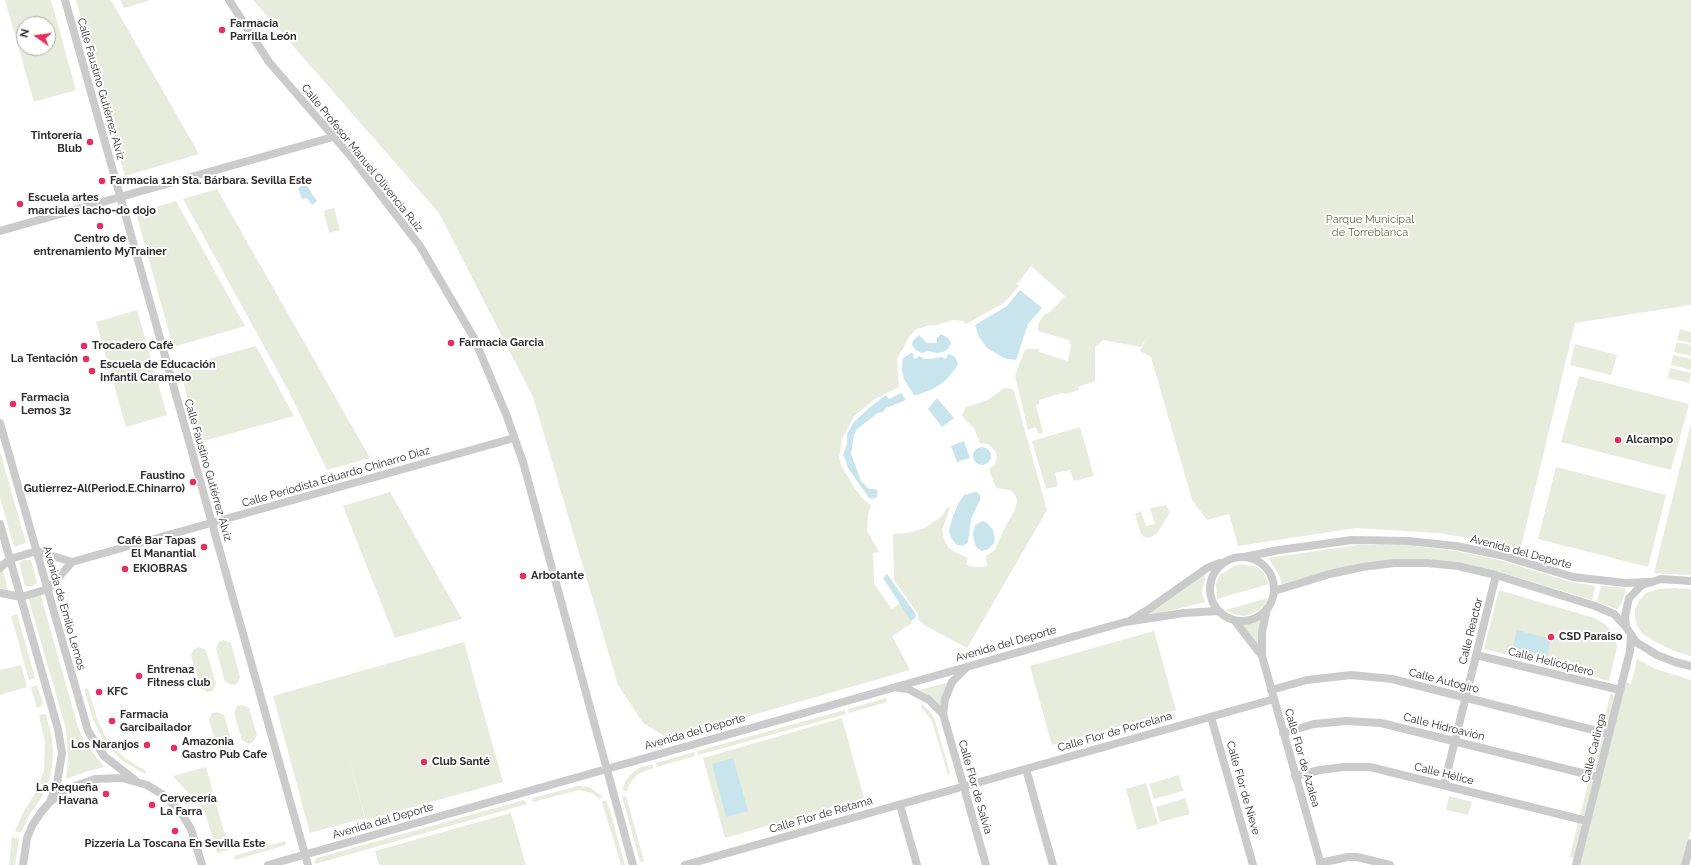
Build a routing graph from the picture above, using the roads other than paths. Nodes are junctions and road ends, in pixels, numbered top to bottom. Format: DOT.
graph roads {
  1 [pos="65,0"];
  2 [pos="229,0"];
  3 [pos="333,137"];
  4 [pos="120,197"];
  5 [pos="0,231"];
  6 [pos="0,423"];
  7 [pos="514,438"];
  8 [pos="212,523"];
  9 [pos="0,524"];
  10 [pos="37,551"];
  11 [pos="1244,556"];
  12 [pos="10,559"];
  13 [pos="1225,561"];
  14 [pos="72,562"];
  15 [pos="0,568"];
  16 [pos="1496,575"];
  17 [pos="1691,581"];
  18 [pos="1650,582"];
  19 [pos="48,589"];
  20 [pos="1274,591"];
  21 [pos="0,593"];
  22 [pos="21,597"];
  23 [pos="1267,609"];
  24 [pos="1218,611"];
  25 [pos="1235,621"];
  26 [pos="1128,622"];
  27 [pos="1626,627"];
  28 [pos="1631,635"];
  29 [pos="1476,654"];
  30 [pos="1262,656"];
  31 [pos="967,666"];
  32 [pos="1691,666"];
  33 [pos="891,688"];
  34 [pos="1271,690"];
  35 [pos="1620,690"];
  36 [pos="1466,698"];
  37 [pos="1274,699"];
  38 [pos="943,714"];
  39 [pos="1211,717"];
  40 [pos="1283,733"];
  41 [pos="1609,734"];
  42 [pos="1455,741"];
  43 [pos="607,769"];
  44 [pos="1026,769"];
  45 [pos="1296,776"];
  46 [pos="1598,777"];
  47 [pos="136,781"];
  48 [pos="1444,785"];
  49 [pos="963,787"];
  50 [pos="50,802"];
  51 [pos="900,805"];
  52 [pos="1587,821"];
  53 [pos="1691,846"];
  54 [pos="305,854"];
  55 [pos="700,863"];
  56 [pos="1320,864"];
  57 [pos="23,865"];
  58 [pos="202,865"];
  59 [pos="268,865"];
  60 [pos="308,865"];
  61 [pos="633,865"];
  62 [pos="685,865"];
  63 [pos="917,865"];
  64 [pos="986,865"];
  65 [pos="1053,865"];
  66 [pos="1253,865"];
  67 [pos="1390,865"];
  68 [pos="1576,865"];
  69 [pos="1686,865"];
  1 -- 4 [label="street, Calle Faustino Gutiérrez Alviz"];
  2 -- 3 [label="street, Calle Profesor Manuel Olivencia Ruiz"];
  3 -- 4 [label="street"];
  3 -- 7 [label="street, Calle Profesor Manuel Olivencia Ruiz"];
  4 -- 5 [label="street"];
  4 -- 8 [label="street, Calle Faustino Gutiérrez Alviz"];
  6 -- 10 [label="street, Avenida de Emilio Lemos"];
  7 -- 8 [label="street, Calle Periodista Eduardo Chinarro Diaz"];
  7 -- 43 [label="street, Calle Profesor Manuel Olivencia Ruiz"];
  8 -- 14 [label="street, Calle Periodista Eduardo Chinarro Diaz"];
  8 -- 54 [label="street, Calle Faustino Gutiérrez Alviz"];
  9 -- 12 [label="street"];
  10 -- 12 [label="street"];
  10 -- 14 [label="street"];
  10 -- 19 [label="street, Avenida de Emilio Lemos"];
  11 -- 13 [label="street"];
  11 -- 18 [label="street, Avenida del Deporte"];
  11 -- 20 [label="street"];
  12 -- 15 [label="street"];
  12 -- 22 [label="street"];
  13 -- 24 [label="street"];
  13 -- 26 [label="street, Avenida del Deporte"];
  14 -- 19 [label="street"];
  16 -- 20 [label="street"];
  16 -- 27 [label="street"];
  16 -- 29 [label="street, Calle Reactor"];
  17 -- 18 [label="street, Avenida del Deporte"];
  18 -- 27 [label="street"];
  19 -- 22 [label="street"];
  19 -- 47 [label="street, Avenida de Emilio Lemos"];
  20 -- 23 [label="street"];
  21 -- 22 [label="street"];
  22 -- 50 [label="street"];
  23 -- 25 [label="street"];
  23 -- 30 [label="street"];
  24 -- 25 [label="street"];
  24 -- 26 [label="street, Avenida del Deporte"];
  25 -- 30 [label="street"];
  26 -- 31 [label="street, Avenida del Deporte"];
  27 -- 28 [label="street"];
  28 -- 32 [label="street"];
  28 -- 35 [label="street, Calle Carlinga"];
  29 -- 35 [label="street, Calle Helicóptero"];
  29 -- 36 [label="street, Calle Reactor"];
  30 -- 34 [label="street, Calle Flor de Azalea"];
  31 -- 33 [label="street, Avenida del Deporte"];
  31 -- 38 [label="street"];
  33 -- 38 [label="street"];
  33 -- 43 [label="street, Avenida del Deporte"];
  34 -- 36 [label="street, Calle Autogiro"];
  34 -- 37 [label="street, Calle Flor de Azalea"];
  35 -- 41 [label="street, Calle Carlinga"];
  36 -- 41 [label="street, Calle Autogiro"];
  36 -- 42 [label="street, Calle Reactor"];
  37 -- 39 [label="street, Calle Flor de Porcelana"];
  37 -- 40 [label="street, Calle Flor de Azalea"];
  38 -- 49 [label="street, Calle Flor de Salvia"];
  39 -- 44 [label="street, Calle Flor de Porcelana"];
  39 -- 66 [label="street, Calle Flor de Nieve"];
  40 -- 42 [label="street, Calle Hidroavión"];
  40 -- 45 [label="street, Calle Flor de Azalea"];
  41 -- 46 [label="street, Calle Carlinga"];
  42 -- 46 [label="street, Calle Hidroavión"];
  42 -- 48 [label="street, Calle Reactor"];
  43 -- 54 [label="street, Avenida del Deporte"];
  43 -- 61 [label="street, Calle Profesor Manuel Olivencia Ruiz"];
  44 -- 49 [label="street, Calle Flor de Porcelana"];
  44 -- 65 [label="street"];
  45 -- 48 [label="street, Calle Hélice"];
  45 -- 56 [label="street, Calle Flor de Azalea"];
  46 -- 52 [label="street, Calle Carlinga"];
  47 -- 50 [label="street"];
  47 -- 58 [label="street"];
  48 -- 52 [label="street, Calle Hélice"];
  49 -- 51 [label="street, Calle Flor de Retama"];
  49 -- 64 [label="street, Calle Flor de Salvia"];
  50 -- 57 [label="street"];
  51 -- 55 [label="street, Calle Flor de Retama"];
  51 -- 63 [label="street"];
  52 -- 68 [label="street, Calle Carlinga"];
  53 -- 69 [label="street"];
  54 -- 59 [label="street, Avenida del Deporte"];
  54 -- 60 [label="street, Calle Faustino Gutiérrez Alviz"];
  55 -- 62 [label="street, Calle Flor de Retama"];
  56 -- 67 [label="street"];
}
